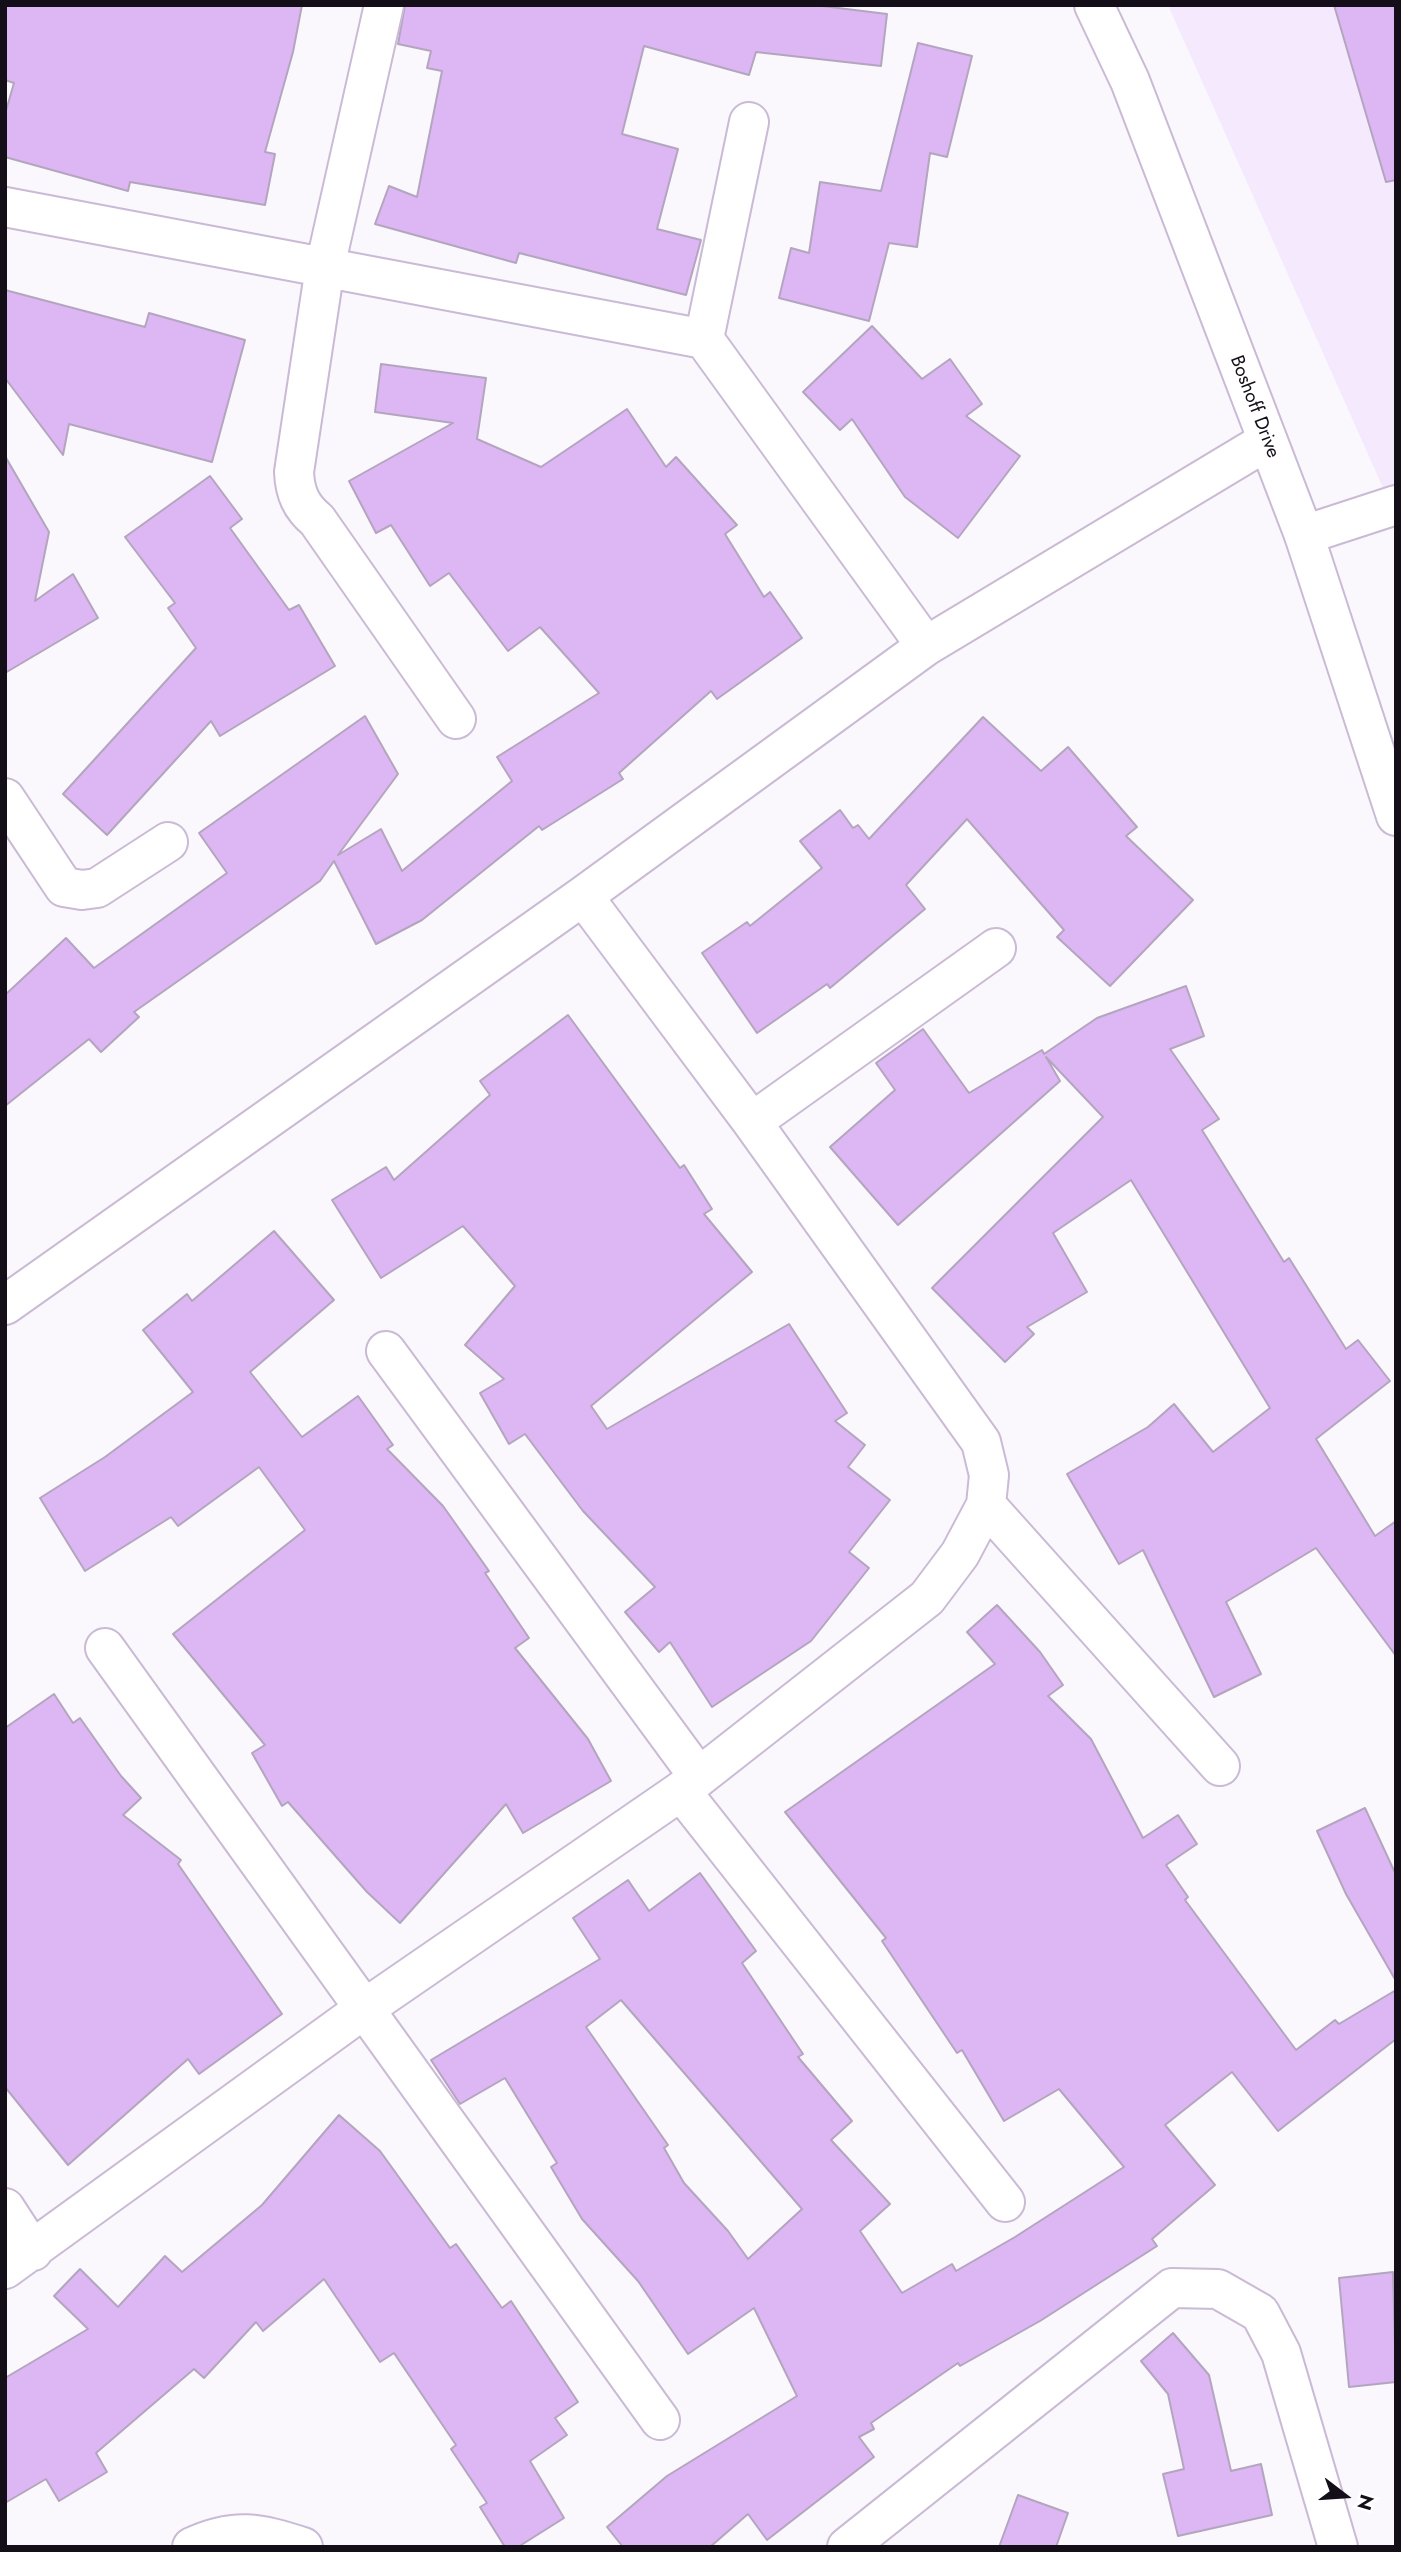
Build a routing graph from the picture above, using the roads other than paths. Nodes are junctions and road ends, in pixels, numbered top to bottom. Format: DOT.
graph roads {
  1 [pos="384,5"];
  2 [pos="1094,5"];
  3 [pos="748,122"];
  4 [pos="5,207"];
  5 [pos="325,267"];
  6 [pos="704,340"];
  7 [pos="1267,441"];
  8 [pos="1396,505"];
  9 [pos="1304,535"];
  10 [pos="926,646"];
  11 [pos="456,719"];
  12 [pos="5,797"];
  13 [pos="1396,816"];
  14 [pos="168,842"];
  15 [pos="583,896"];
  16 [pos="996,948"];
  17 [pos="752,1122"];
  18 [pos="5,1305"];
  19 [pos="386,1351"];
  20 [pos="986,1505"];
  21 [pos="105,1648"];
  22 [pos="1220,1766"];
  23 [pos="690,1784"];
  24 [pos="364,2009"];
  25 [pos="1005,2202"];
  26 [pos="5,2208"];
  27 [pos="19,2260"];
  28 [pos="660,2420"];
  29 [pos="848,2546"];
  30 [pos="192,2547"];
  31 [pos="303,2547"];
  32 [pos="1338,2547"];
  1 -- 5 [label="street"];
  2 -- 7 [label="street, Boshoff Drive"];
  3 -- 6 [label="street"];
  4 -- 5 [label="street"];
  5 -- 6 [label="street"];
  5 -- 11 [label="street"];
  6 -- 10 [label="street"];
  7 -- 9 [label="street, Boshoff Drive"];
  7 -- 10 [label="street"];
  8 -- 9 [label="street"];
  9 -- 13 [label="street, Boshoff Drive"];
  10 -- 15 [label="street"];
  12 -- 14 [label="street"];
  15 -- 17 [label="street"];
  15 -- 18 [label="street"];
  16 -- 17 [label="street"];
  17 -- 20 [label="street"];
  19 -- 23 [label="street"];
  20 -- 22 [label="street"];
  20 -- 23 [label="street"];
  21 -- 24 [label="street"];
  23 -- 24 [label="street"];
  23 -- 25 [label="street"];
  24 -- 27 [label="street"];
  24 -- 28 [label="street"];
  26 -- 27 [label="street"];
  29 -- 32 [label="street"];
  30 -- 31 [label="street"];
}
